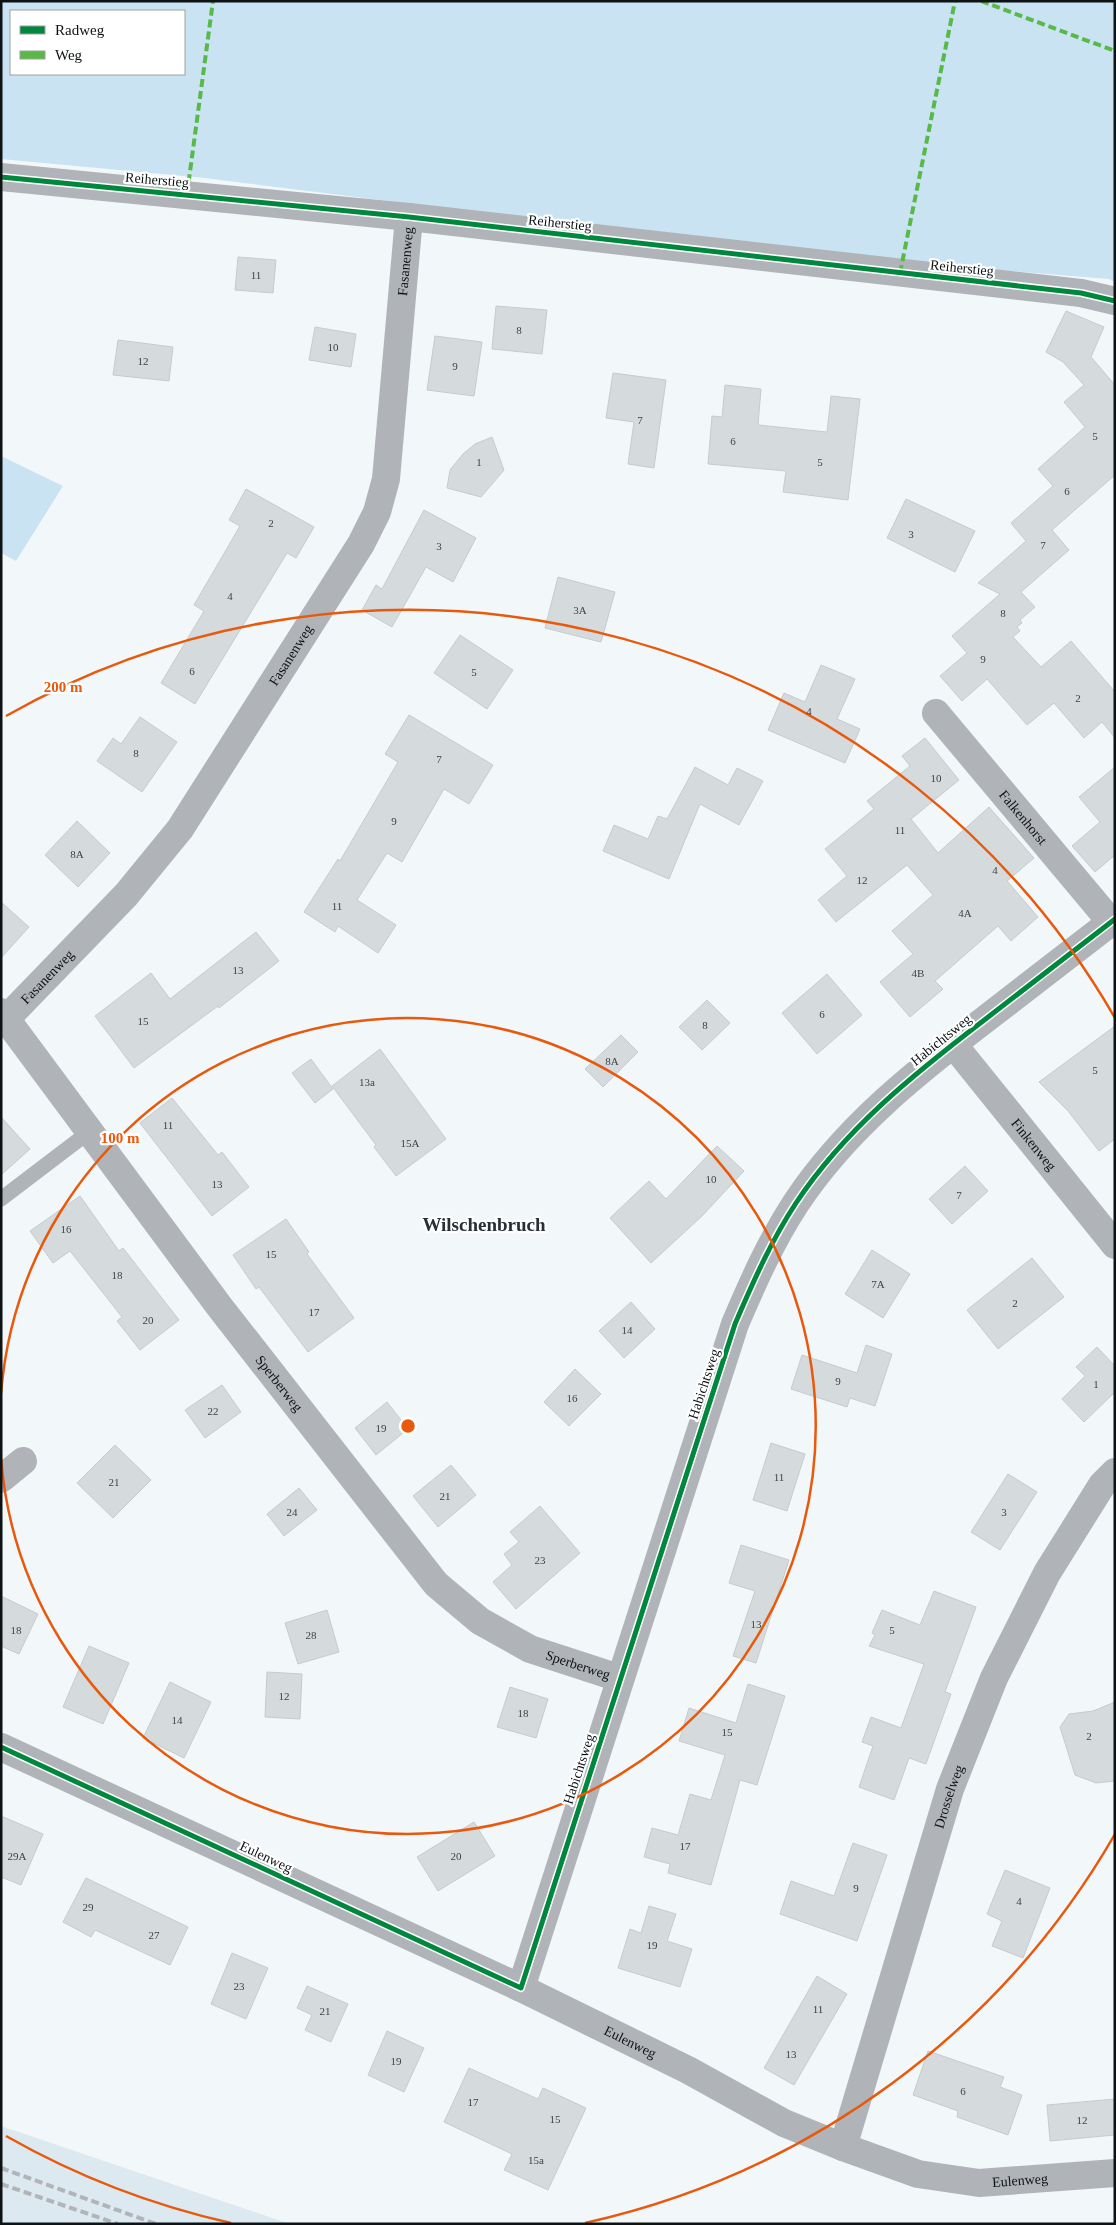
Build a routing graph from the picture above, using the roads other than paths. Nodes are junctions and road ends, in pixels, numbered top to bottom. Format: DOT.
graph roads {
  1 [pos="1,177"];
  2 [pos="408,217"];
  3 [pos="1115,301"];
  4 [pos="936,713"];
  5 [pos="1113,921"];
  6 [pos="4,1016"];
  7 [pos="953,1044"];
  8 [pos="90,1132"];
  9 [pos="1,1199"];
  10 [pos="1115,1244"];
  11 [pos="24,1461"];
  12 [pos="1115,1472"];
  13 [pos="1,1479"];
  14 [pos="619,1678"];
  15 [pos="1,1748"];
  16 [pos="521,1988"];
  17 [pos="843,2148"];
  18 [pos="1115,2173"];
  1 -- 2 [label="street, Reiherstieg"];
  2 -- 3 [label="street, Reiherstieg"];
  2 -- 6 [label="street, Fasanenweg"];
  4 -- 5 [label="street, Falkenhorst"];
  5 -- 7 [label="street, Habichtsweg"];
  6 -- 8 [label="street, Sperberweg"];
  7 -- 10 [label="street, Finkenweg"];
  7 -- 14 [label="street, Habichtsweg"];
  8 -- 9 [label="lane"];
  8 -- 14 [label="street, Sperberweg"];
  11 -- 13 [label="street"];
  12 -- 17 [label="street, Drosselweg"];
  14 -- 16 [label="street, Habichtsweg"];
  15 -- 16 [label="street, Eulenweg"];
  16 -- 17 [label="street, Eulenweg"];
  17 -- 18 [label="street, Eulenweg"];
}
